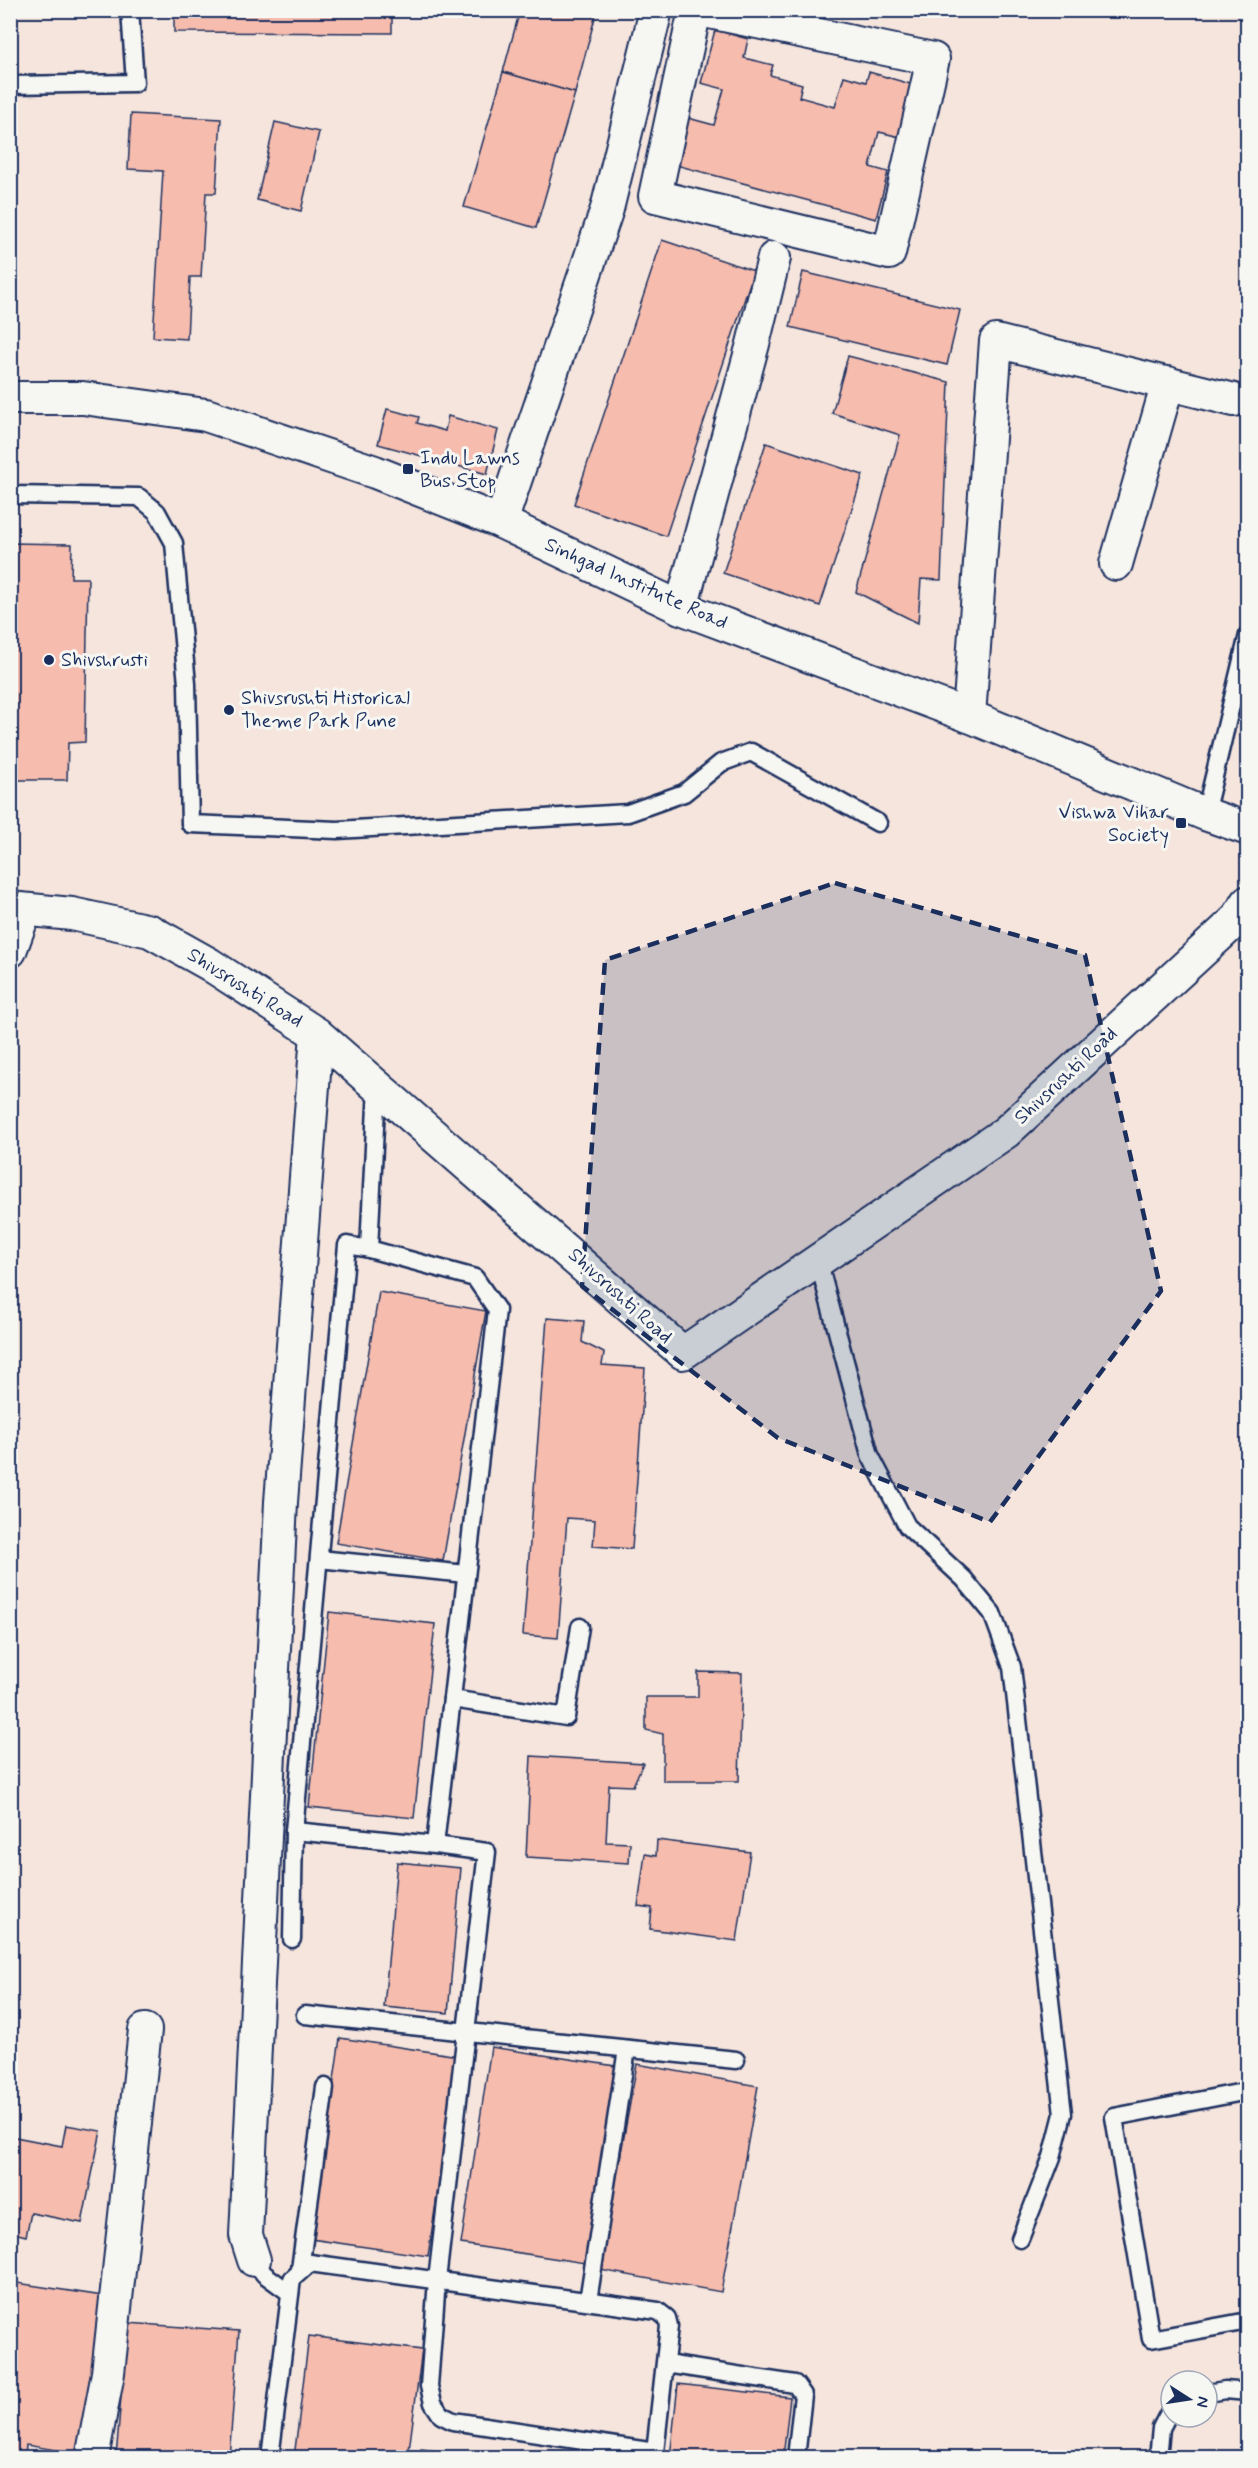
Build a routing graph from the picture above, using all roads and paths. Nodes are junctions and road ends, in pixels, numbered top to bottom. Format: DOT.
graph roads {
  1 [pos="130,10"];
  2 [pos="656,10"];
  3 [pos="698,10"];
  4 [pos="10,85"];
  5 [pos="774,258"];
  6 [pos="1168,383"];
  7 [pos="10,398"];
  8 [pos="1234,400"];
  9 [pos="10,495"];
  10 [pos="501,522"];
  11 [pos="1116,564"];
  12 [pos="681,608"];
  13 [pos="1248,635"];
  14 [pos="969,716"];
  15 [pos="1205,814"];
  16 [pos="878,823"];
  17 [pos="1248,829"];
  18 [pos="1248,902"];
  19 [pos="18,909"];
  20 [pos="10,951"];
  21 [pos="317,1034"];
  22 [pos="377,1086"];
  23 [pos="369,1249"];
  24 [pos="818,1260"];
  25 [pos="319,1559"];
  26 [pos="466,1574"];
  27 [pos="579,1627"];
  28 [pos="452,1699"];
  29 [pos="294,1832"];
  30 [pos="435,1845"];
  31 [pos="292,1939"];
  32 [pos="305,2015"];
  33 [pos="145,2030"];
  34 [pos="465,2033"];
  35 [pos="627,2049"];
  36 [pos="736,2060"];
  37 [pos="325,2086"];
  38 [pos="1248,2091"];
  39 [pos="1020,2239"];
  40 [pos="254,2260"];
  41 [pos="300,2269"];
  42 [pos="437,2280"];
  43 [pos="290,2293"];
  44 [pos="588,2301"];
  45 [pos="1248,2321"];
  46 [pos="666,2364"];
  47 [pos="1219,2391"];
  48 [pos="1248,2391"];
  49 [pos="1161,2429"];
  50 [pos="655,2455"];
  51 [pos="92,2457"];
  52 [pos="270,2457"];
  53 [pos="796,2457"];
  54 [pos="1158,2457"];
  1 -- 4 [label="lane"];
  2 -- 10 [label="street"];
  3 -- 3 [label="street"];
  5 -- 12 [label="street"];
  6 -- 8 [label="street"];
  6 -- 11 [label="street"];
  6 -- 14 [label="street"];
  7 -- 10 [label="street, Sinhgad Institute Road"];
  9 -- 16 [label="lane"];
  10 -- 12 [label="street, Sinhgad Institute Road"];
  12 -- 14 [label="street, Sinhgad Institute Road"];
  13 -- 15 [label="lane"];
  14 -- 15 [label="street, Sinhgad Institute Road"];
  15 -- 17 [label="street, Sinhgad Institute Road"];
  18 -- 24 [label="street, Shivsrushti Road"];
  19 -- 20 [label="street"];
  19 -- 21 [label="street, Shivsrushti Road"];
  21 -- 22 [label="street, Shivsrushti Road"];
  21 -- 40 [label="street"];
  22 -- 23 [label="lane"];
  22 -- 24 [label="street, Shivsrushti Road"];
  23 -- 25 [label="lane"];
  23 -- 26 [label="lane"];
  24 -- 39 [label="lane"];
  25 -- 26 [label="lane"];
  25 -- 29 [label="lane"];
  26 -- 28 [label="lane"];
  27 -- 28 [label="lane"];
  28 -- 30 [label="lane"];
  29 -- 30 [label="lane"];
  29 -- 31 [label="lane"];
  30 -- 34 [label="lane"];
  32 -- 34 [label="lane"];
  33 -- 51 [label="street"];
  34 -- 35 [label="lane"];
  34 -- 42 [label="lane"];
  35 -- 36 [label="lane"];
  35 -- 44 [label="lane"];
  37 -- 41 [label="lane"];
  38 -- 45 [label="lane"];
  40 -- 43 [label="lane"];
  41 -- 42 [label="lane"];
  41 -- 43 [label="lane"];
  42 -- 44 [label="lane"];
  42 -- 50 [label="lane"];
  43 -- 52 [label="lane"];
  44 -- 46 [label="lane"];
  46 -- 50 [label="lane"];
  46 -- 53 [label="lane"];
  47 -- 48 [label="lane"];
  49 -- 54 [label="lane"];
}
